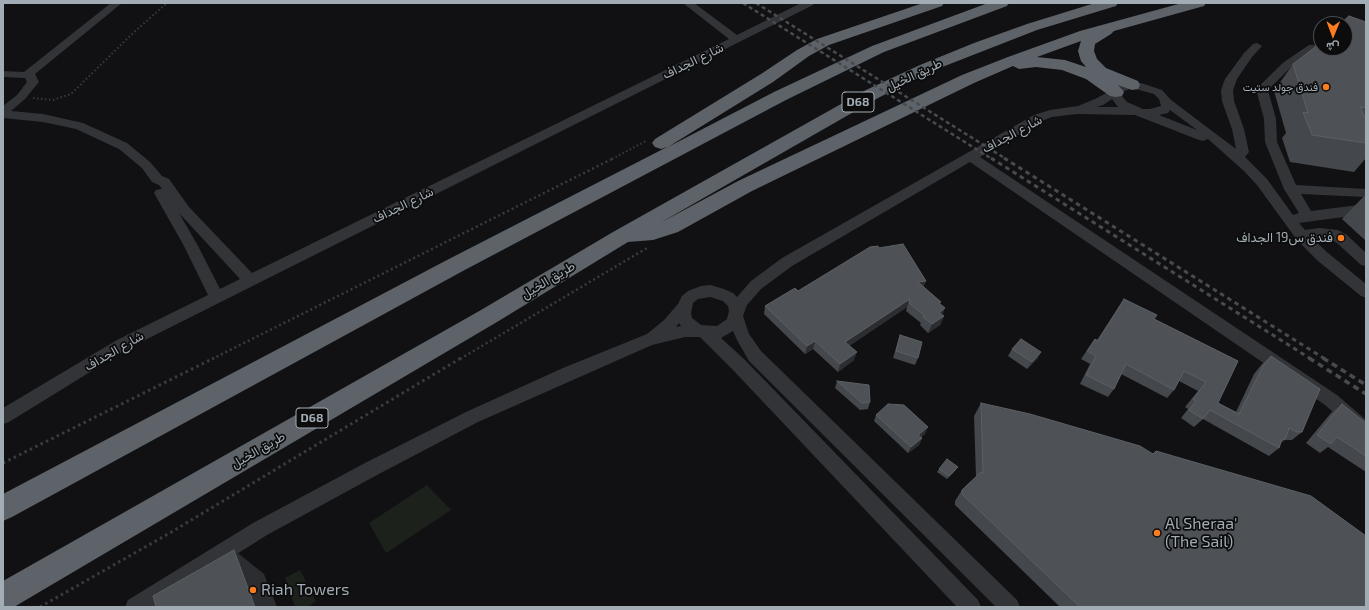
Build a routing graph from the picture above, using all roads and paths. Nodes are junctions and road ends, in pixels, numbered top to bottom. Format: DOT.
graph roads {
  1 [pos="117,3"];
  2 [pos="167,3"];
  3 [pos="688,3"];
  4 [pos="809,3"];
  5 [pos="913,3"];
  6 [pos="937,3"];
  7 [pos="1002,3"];
  8 [pos="1111,3"];
  9 [pos="1199,3"];
  10 [pos="715,23"];
  11 [pos="1120,24"];
  12 [pos="757,29"];
  13 [pos="860,29"];
  14 [pos="739,38"];
  15 [pos="722,46"];
  16 [pos="1257,46"];
  17 [pos="1313,47"];
  18 [pos="3,74"];
  19 [pos="28,75"];
  20 [pos="968,79"];
  21 [pos="1132,85"];
  22 [pos="1116,92"];
  23 [pos="20,97"];
  24 [pos="1167,102"];
  25 [pos="1077,110"];
  26 [pos="1139,112"];
  27 [pos="3,113"];
  28 [pos="651,138"];
  29 [pos="970,156"];
  30 [pos="1237,156"];
  31 [pos="157,179"];
  32 [pos="610,184"];
  33 [pos="1291,189"];
  34 [pos="1366,193"];
  35 [pos="1366,209"];
  36 [pos="1308,216"];
  37 [pos="1289,219"];
  38 [pos="1302,236"];
  39 [pos="620,237"];
  40 [pos="648,248"];
  41 [pos="1366,261"];
  42 [pos="764,278"];
  43 [pos="250,281"];
  44 [pos="1366,292"];
  45 [pos="719,293"];
  46 [pos="216,297"];
  47 [pos="684,307"];
  48 [pos="737,314"];
  49 [pos="701,332"];
  50 [pos="649,339"];
  51 [pos="3,418"];
  52 [pos="1366,430"];
  53 [pos="3,463"];
  54 [pos="3,508"];
  55 [pos="3,597"];
  56 [pos="40,607"];
  57 [pos="135,607"];
  58 [pos="971,607"];
  59 [pos="1010,607"];
  1 -- 19 [label="street"];
  2 -- 23 [label="path"];
  3 -- 10 [label="street"];
  4 -- 12 [label="street, شارع الجداف"];
  5 -- 13 [label="highway"];
  6 -- 13 [label="highway"];
  7 -- 32 [label="highway"];
  8 -- 39 [label="highway, طريق الخيل / D68"];
  9 -- 11 [label="highway"];
  10 -- 12 [label="street"];
  10 -- 14 [label="street"];
  10 -- 15 [label="street"];
  11 -- 20 [label="highway"];
  11 -- 21 [label="highway"];
  12 -- 14 [label="street, شارع الجداف"];
  13 -- 32 [label="highway"];
  14 -- 15 [label="street, شارع الجداف"];
  15 -- 43 [label="street, شارع الجداف"];
  16 -- 30 [label="street"];
  17 -- 33 [label="street"];
  18 -- 19 [label="street"];
  19 -- 23 [label="street"];
  20 -- 22 [label="highway"];
  20 -- 39 [label="highway"];
  21 -- 22 [label="street, شارع الجداف"];
  21 -- 24 [label="street"];
  22 -- 25 [label="street, شارع الجداف"];
  22 -- 26 [label="street"];
  23 -- 27 [label="street"];
  24 -- 26 [label="street"];
  24 -- 30 [label="street"];
  25 -- 26 [label="street, شارع الجداف"];
  25 -- 29 [label="street, شارع الجداف"];
  26 -- 30 [label="street"];
  27 -- 31 [label="street"];
  28 -- 53 [label="path"];
  29 -- 42 [label="street, شارع الجداف"];
  29 -- 52 [label="street"];
  30 -- 37 [label="street"];
  31 -- 43 [label="street"];
  31 -- 46 [label="street"];
  32 -- 54 [label="highway"];
  33 -- 34 [label="street"];
  33 -- 36 [label="street"];
  35 -- 36 [label="street"];
  36 -- 37 [label="street"];
  37 -- 38 [label="street"];
  38 -- 41 [label="street"];
  38 -- 44 [label="street"];
  39 -- 55 [label="highway, طريق الخيل / D68"];
  40 -- 56 [label="path"];
  42 -- 45 [label="street, شارع الجداف"];
  42 -- 48 [label="street, شارع الجداف"];
  43 -- 46 [label="street, شارع الجداف"];
  45 -- 47 [label="street"];
  45 -- 48 [label="street"];
  46 -- 51 [label="street, شارع الجداف"];
  47 -- 49 [label="street"];
  47 -- 50 [label="street"];
  48 -- 49 [label="street"];
  48 -- 59 [label="street"];
  49 -- 50 [label="street"];
  49 -- 58 [label="street"];
  50 -- 57 [label="street"];
}
